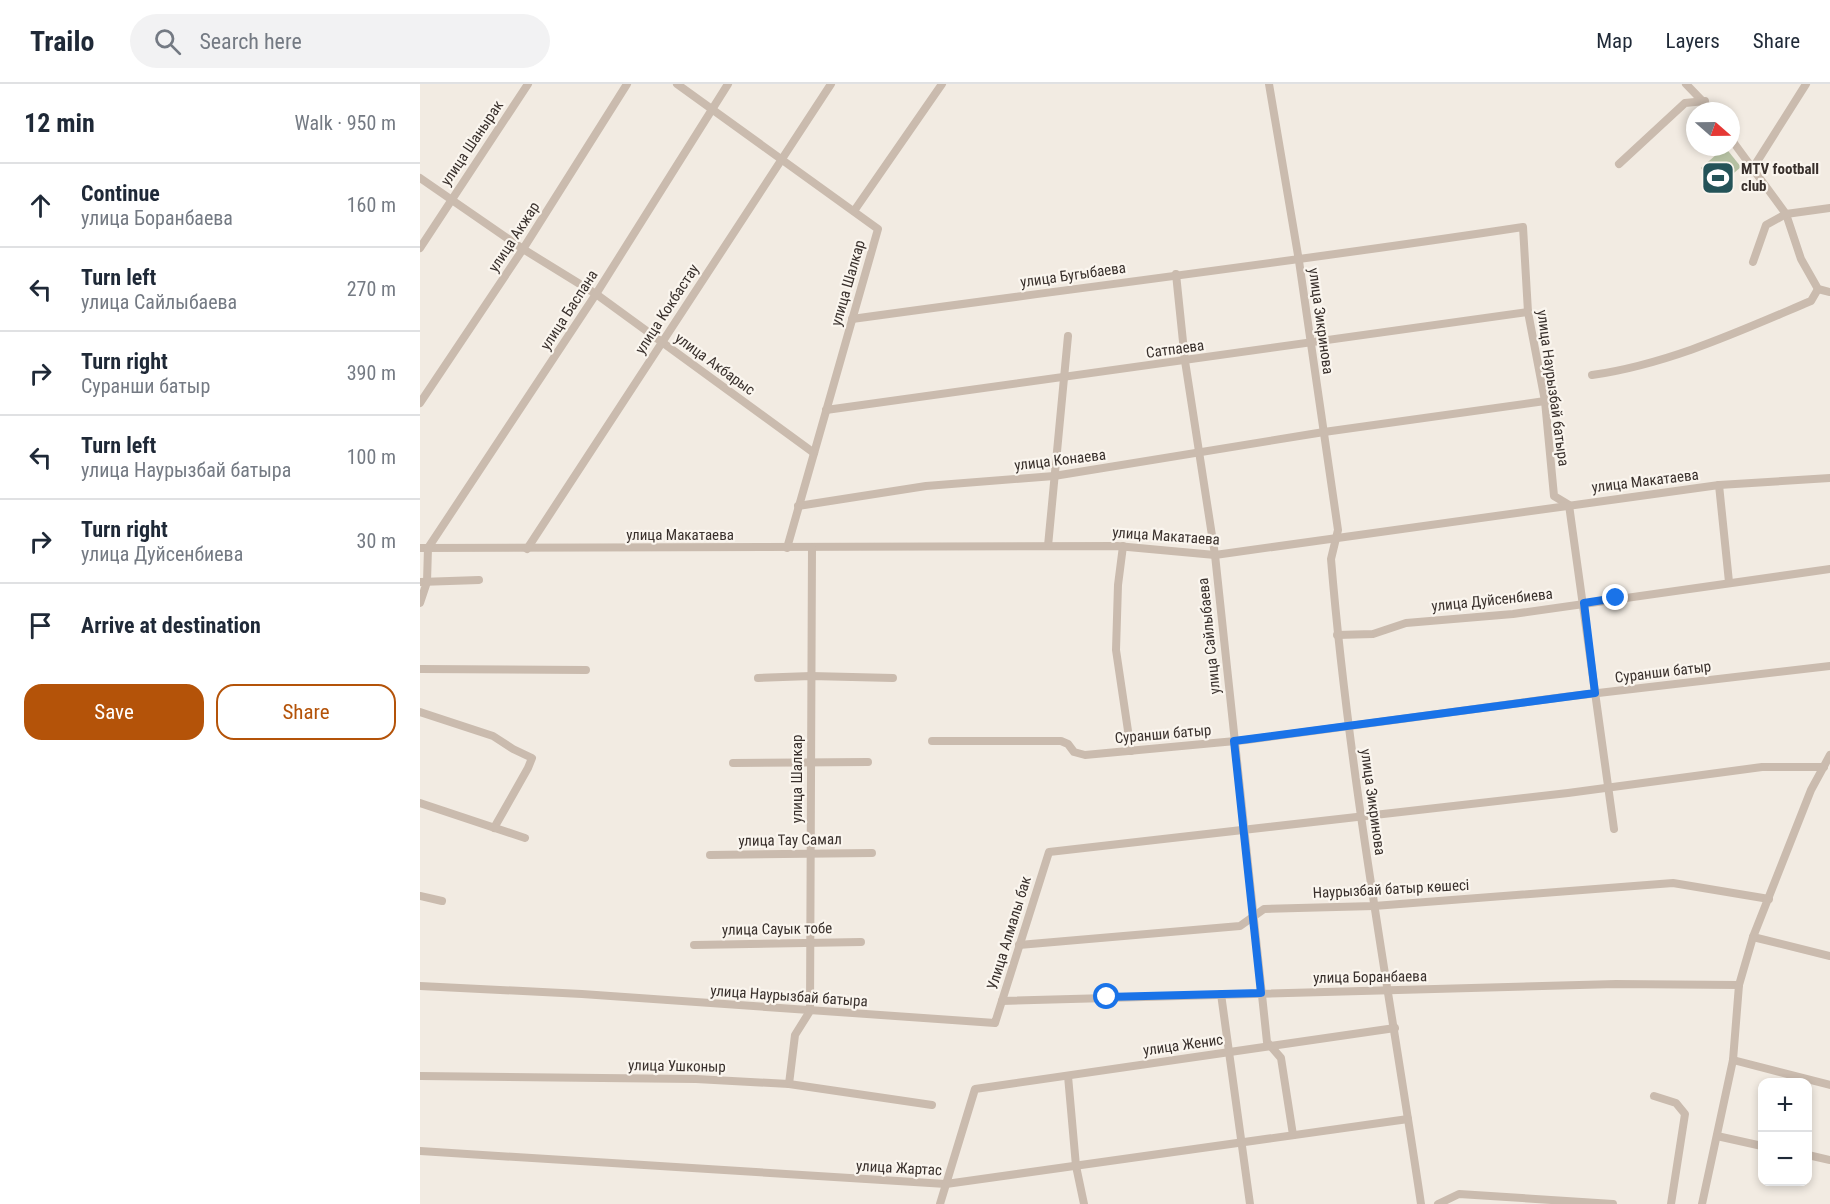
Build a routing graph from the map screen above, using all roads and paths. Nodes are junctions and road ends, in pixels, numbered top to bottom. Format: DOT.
graph roads {
  1 [pos="528,84"];
  2 [pos="627,84"];
  3 [pos="677,84"];
  4 [pos="728,84"];
  5 [pos="831,84"];
  6 [pos="942,84"];
  7 [pos="1269,84"];
  8 [pos="1686,84"];
  9 [pos="1806,84"];
  10 [pos="1706,101"];
  11 [pos="711,109"];
  12 [pos="1740,151"];
  13 [pos="781,159"];
  14 [pos="1619,164"];
  15 [pos="1753,168"];
  16 [pos="420,178"];
  17 [pos="451,199"];
  18 [pos="1830,208"];
  19 [pos="854,212"];
  20 [pos="1786,214"];
  21 [pos="1523,227"];
  22 [pos="420,248"];
  23 [pos="523,249"];
  24 [pos="1299,261"];
  25 [pos="1753,262"];
  26 [pos="1176,274"];
  27 [pos="1818,289"];
  28 [pos="1830,292"];
  29 [pos="596,294"];
  30 [pos="1528,312"];
  31 [pos="852,319"];
  32 [pos="1068,336"];
  33 [pos="662,342"];
  34 [pos="1311,342"];
  35 [pos="1185,361"];
  36 [pos="1592,375"];
  37 [pos="1063,378"];
  38 [pos="1545,401"];
  39 [pos="420,403"];
  40 [pos="826,410"];
  41 [pos="1324,432"];
  42 [pos="814,453"];
  43 [pos="1199,454"];
  44 [pos="1054,476"];
  45 [pos="1830,478"];
  46 [pos="1719,485"];
  47 [pos="1569,504"];
  48 [pos="798,506"];
  49 [pos="1335,538"];
  50 [pos="1048,546"];
  51 [pos="1123,546"];
  52 [pos="812,547"];
  53 [pos="424,548"];
  54 [pos="786,548"];
  55 [pos="527,549"];
  56 [pos="1215,555"];
  57 [pos="1830,570"];
  58 [pos="479,580"];
  59 [pos="423,582"];
  60 [pos="1729,582"];
  61 [pos="420,603"];
  62 [pos="1584,603"];
  63 [pos="1337,635"];
  64 [pos="1830,666"];
  65 [pos="420,669"];
  66 [pos="586,670"];
  67 [pos="811,676"];
  68 [pos="758,678"];
  69 [pos="893,678"];
  70 [pos="1595,693"];
  71 [pos="420,712"];
  72 [pos="1349,726"];
  73 [pos="932,741"];
  74 [pos="1234,741"];
  75 [pos="1131,751"];
  76 [pos="1830,754"];
  77 [pos="868,762"];
  78 [pos="733,763"];
  79 [pos="811,763"];
  80 [pos="1824,767"];
  81 [pos="1610,787"];
  82 [pos="420,802"];
  83 [pos="1359,817"];
  84 [pos="494,828"];
  85 [pos="1614,829"];
  86 [pos="1245,830"];
  87 [pos="525,838"];
  88 [pos="810,853"];
  89 [pos="872,853"];
  90 [pos="710,855"];
  91 [pos="420,896"];
  92 [pos="1769,899"];
  93 [pos="442,902"];
  94 [pos="1374,906"];
  95 [pos="1254,916"];
  96 [pos="1753,937"];
  97 [pos="810,942"];
  98 [pos="861,942"];
  99 [pos="694,945"];
  100 [pos="1019,945"];
  101 [pos="1830,956"];
  102 [pos="1739,985"];
  103 [pos="420,986"];
  104 [pos="1389,990"];
  105 [pos="1261,993"];
  106 [pos="1221,994"];
  107 [pos="1002,1001"];
  108 [pos="810,1011"];
  109 [pos="995,1023"];
  110 [pos="1395,1028"];
  111 [pos="1271,1046"];
  112 [pos="1230,1052"];
  113 [pos="1733,1060"];
  114 [pos="420,1076"];
  115 [pos="1068,1076"];
  116 [pos="789,1084"];
  117 [pos="1830,1085"];
  118 [pos="1654,1096"];
  119 [pos="932,1105"];
  120 [pos="1408,1119"];
  121 [pos="1293,1135"];
  122 [pos="1717,1136"];
  123 [pos="1243,1142"];
  124 [pos="1758,1145"];
  125 [pos="420,1151"];
  126 [pos="1812,1156"];
  127 [pos="1830,1160"];
  128 [pos="1077,1166"];
  129 [pos="946,1184"];
  130 [pos="940,1204"];
  131 [pos="1084,1204"];
  132 [pos="1250,1204"];
  133 [pos="1421,1204"];
  134 [pos="1438,1204"];
  135 [pos="1613,1204"];
  136 [pos="1671,1204"];
  137 [pos="1702,1204"];
  1 -- 17 [label="street, улица Шанырак"];
  2 -- 23 [label="street, улица Акжар"];
  3 -- 11 [label="street, улица Шалкар"];
  4 -- 11 [label="street, улица Баспана"];
  5 -- 13 [label="street, улица Кокбастау"];
  6 -- 19 [label="street"];
  7 -- 24 [label="street, улица Зикринова"];
  8 -- 10 [label="street"];
  9 -- 15 [label="street"];
  10 -- 14 [label="street"];
  11 -- 13 [label="street, улица Шалкар"];
  11 -- 29 [label="street, улица Баспана"];
  12 -- 15 [label="street"];
  13 -- 19 [label="street, улица Шалкар"];
  13 -- 33 [label="street, улица Кокбастау"];
  15 -- 20 [label="street"];
  16 -- 17 [label="street, улица Акбарыс"];
  17 -- 22 [label="street, улица Шанырак"];
  17 -- 23 [label="street, улица Акбарыс"];
  18 -- 20 [label="street"];
  19 -- 31 [label="street, улица Шалкар"];
  20 -- 25 [label="street"];
  20 -- 27 [label="street"];
  21 -- 24 [label="street, улица Бугыбаева"];
  21 -- 30 [label="street, улица Наурызбай батыра"];
  23 -- 29 [label="street, улица Акбарыс"];
  23 -- 39 [label="street, улица Акжар"];
  24 -- 26 [label="street, улица Бугыбаева"];
  24 -- 34 [label="street, улица Зикринова"];
  26 -- 31 [label="street, улица Бугыбаева"];
  26 -- 35 [label="street, улица Сайлыбаева"];
  27 -- 28 [label="street"];
  27 -- 36 [label="street"];
  29 -- 33 [label="street, улица Акбарыс"];
  29 -- 53 [label="street, улица Баспана"];
  30 -- 34 [label="street, Сатпаева"];
  30 -- 38 [label="street, улица Наурызбай батыра"];
  31 -- 40 [label="street, улица Шалкар"];
  32 -- 37 [label="street"];
  33 -- 42 [label="street, улица Акбарыс"];
  33 -- 55 [label="street, улица Кокбастау"];
  34 -- 35 [label="street, Сатпаева"];
  34 -- 41 [label="street, улица Зикринова"];
  35 -- 37 [label="street, Сатпаева"];
  35 -- 43 [label="street, улица Сайлыбаева"];
  37 -- 40 [label="street, Сатпаева"];
  37 -- 44 [label="street"];
  38 -- 41 [label="street, улица Конаева"];
  38 -- 47 [label="street, улица Наурызбай батыра"];
  40 -- 42 [label="street, улица Шалкар"];
  41 -- 43 [label="street, улица Конаева"];
  41 -- 49 [label="street, улица Зикринова"];
  42 -- 48 [label="street, улица Шалкар"];
  43 -- 44 [label="street, улица Конаева"];
  43 -- 56 [label="street, улица Сайлыбаева"];
  44 -- 48 [label="street, улица Конаева"];
  44 -- 50 [label="street"];
  45 -- 46 [label="street, улица Макатаева"];
  46 -- 47 [label="street, улица Макатаева"];
  46 -- 60 [label="street"];
  47 -- 49 [label="street, улица Макатаева"];
  47 -- 62 [label="street, улица Наурызбай батыра"];
  48 -- 54 [label="street, улица Шалкар"];
  49 -- 56 [label="street, улица Макатаева"];
  49 -- 63 [label="street, улица Зикринова"];
  50 -- 51 [label="street, улица Макатаева"];
  50 -- 52 [label="street, улица Макатаева"];
  51 -- 56 [label="street, улица Макатаева"];
  51 -- 75 [label="street"];
  52 -- 54 [label="street, улица Макатаева"];
  52 -- 67 [label="street, улица Шалкар"];
  53 -- 55 [label="street, улица Макатаева"];
  53 -- 59 [label="street"];
  54 -- 55 [label="street, улица Макатаева"];
  56 -- 74 [label="street, улица Сайлыбаева"];
  57 -- 60 [label="street, улица Дуйсенбиева"];
  58 -- 59 [label="street"];
  59 -- 61 [label="street"];
  60 -- 62 [label="street, улица Дуйсенбиева"];
  62 -- 63 [label="street, улица Дуйсенбиева"];
  62 -- 70 [label="street, улица Наурызбай батыра"];
  63 -- 72 [label="street, улица Зикринова"];
  64 -- 70 [label="street, Суранши батыр"];
  65 -- 66 [label="street"];
  67 -- 68 [label="street"];
  67 -- 69 [label="street"];
  67 -- 79 [label="street, улица Шалкар"];
  70 -- 72 [label="street, Суранши батыр"];
  70 -- 81 [label="street, улица Наурызбай батыра"];
  71 -- 84 [label="street"];
  72 -- 74 [label="street, Суранши батыр"];
  72 -- 83 [label="street, улица Зикринова"];
  73 -- 75 [label="street, Суранши батыр"];
  74 -- 75 [label="street, Суранши батыр"];
  74 -- 86 [label="street, улица Сайлыбаева"];
  76 -- 80 [label="street"];
  77 -- 79 [label="street"];
  78 -- 79 [label="street"];
  79 -- 88 [label="street, улица Шалкар"];
  80 -- 81 [label="street"];
  80 -- 92 [label="street"];
  81 -- 83 [label="street"];
  81 -- 85 [label="street, улица Наурызбай батыра"];
  82 -- 84 [label="street"];
  83 -- 86 [label="street"];
  83 -- 94 [label="street, улица Зикринова"];
  84 -- 87 [label="street"];
  86 -- 95 [label="street, улица Сайлыбаева"];
  86 -- 100 [label="street, Улица Алмалы бак"];
  88 -- 89 [label="street, улица Тау Самал"];
  88 -- 90 [label="street, улица Тау Самал"];
  88 -- 97 [label="street, улица Шалкар"];
  91 -- 93 [label="street"];
  92 -- 94 [label="street, Наурызбай батыр көшесі"];
  92 -- 96 [label="street"];
  94 -- 95 [label="street, Наурызбай батыр көшесі"];
  94 -- 104 [label="street, улица Зикринова"];
  95 -- 100 [label="street, Наурызбай батыр көшесі"];
  95 -- 105 [label="street, улица Сайлыбаева"];
  96 -- 101 [label="street"];
  96 -- 102 [label="street"];
  97 -- 98 [label="street, улица Сауык тобе"];
  97 -- 99 [label="street, улица Сауык тобе"];
  97 -- 108 [label="street, улица Шалкар"];
  100 -- 107 [label="street, Улица Алмалы бак"];
  102 -- 104 [label="street, улица Боранбаева"];
  102 -- 113 [label="street"];
  103 -- 108 [label="street, улица Наурызбай батыра"];
  104 -- 105 [label="street, улица Боранбаева"];
  104 -- 110 [label="street, улица Зикринова"];
  105 -- 106 [label="street, улица Боранбаева"];
  105 -- 111 [label="street, улица Сайлыбаева"];
  106 -- 107 [label="street, улица Боранбаева"];
  106 -- 112 [label="street"];
  107 -- 109 [label="street, Улица Алмалы бак"];
  108 -- 109 [label="street, улица Наурызбай батыра"];
  108 -- 116 [label="street"];
  110 -- 111 [label="street, улица Женис"];
  110 -- 120 [label="street, улица Зикринова"];
  111 -- 112 [label="street, улица Женис"];
  111 -- 121 [label="street, улица Сайлыбаева"];
  112 -- 115 [label="street, улица Женис"];
  112 -- 123 [label="street"];
  113 -- 117 [label="street"];
  113 -- 122 [label="street"];
  114 -- 116 [label="street, улица Ушконыр"];
  115 -- 128 [label="street"];
  115 -- 129 [label="street, улица Женис"];
  116 -- 119 [label="street, улица Ушконыр"];
  118 -- 136 [label="street"];
  120 -- 121 [label="street, улица Жартас"];
  120 -- 133 [label="street, улица Зикринова"];
  121 -- 123 [label="street, улица Жартас"];
  122 -- 124 [label="street"];
  122 -- 137 [label="street"];
  123 -- 128 [label="street, улица Жартас"];
  123 -- 132 [label="street"];
  125 -- 129 [label="street, улица Жартас"];
  126 -- 127 [label="street"];
  128 -- 129 [label="street, улица Жартас"];
  128 -- 131 [label="street"];
  129 -- 130 [label="street"];
  134 -- 135 [label="street"];
}
